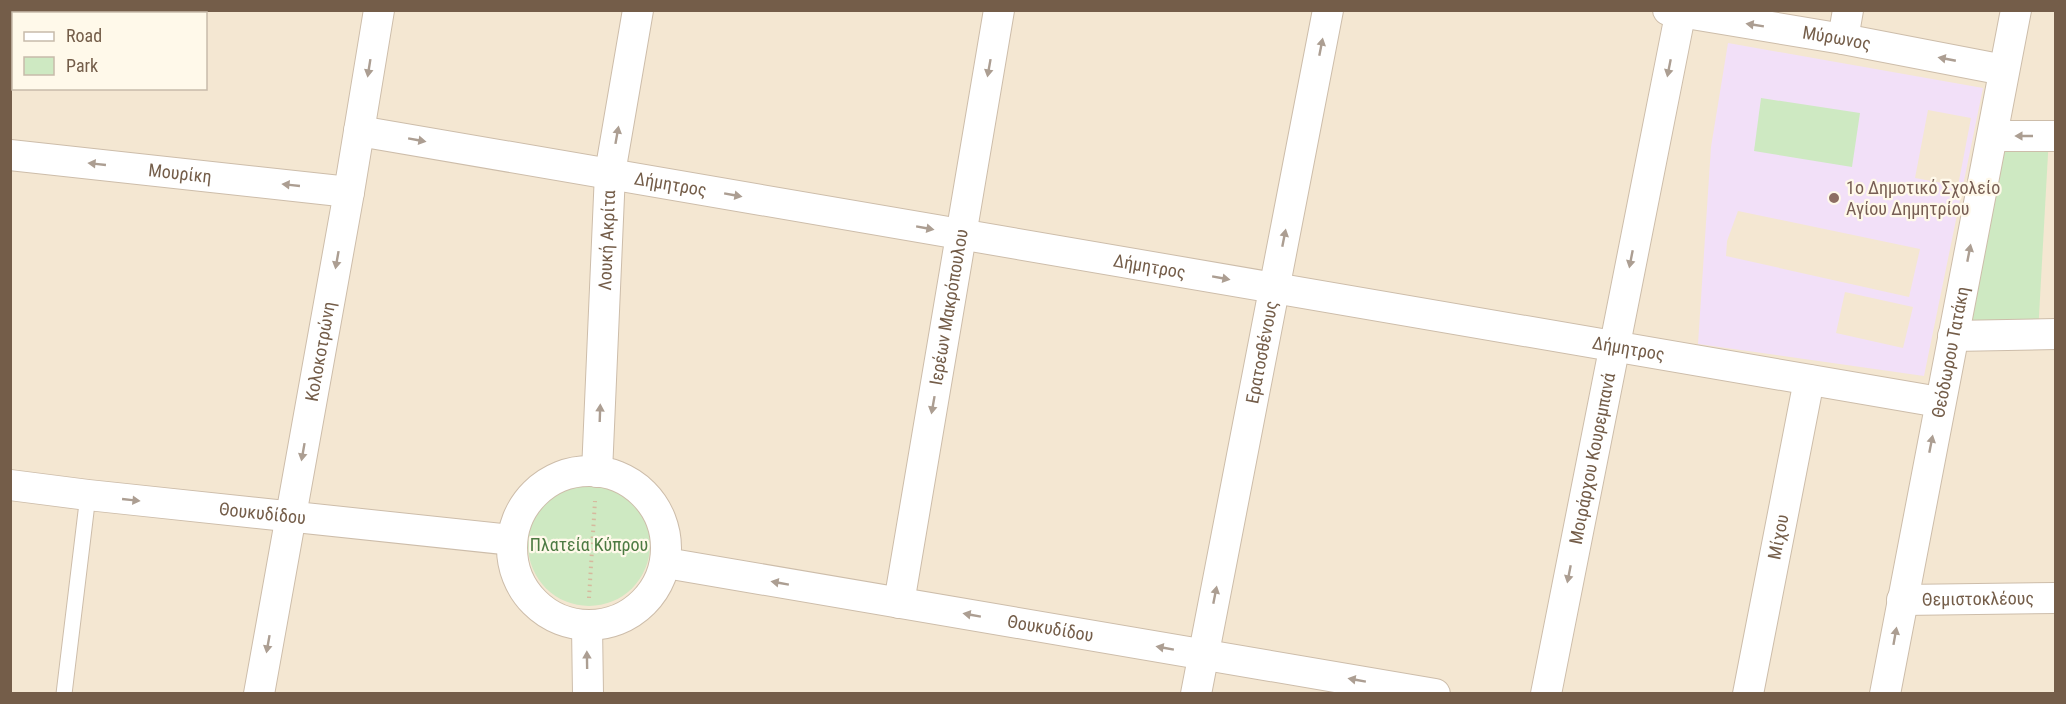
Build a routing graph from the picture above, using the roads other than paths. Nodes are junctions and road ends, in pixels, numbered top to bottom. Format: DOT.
graph roads {
  1 [pos="379,10"];
  2 [pos="638,10"];
  3 [pos="999,10"];
  4 [pos="1328,10"];
  5 [pos="2016,10"];
  6 [pos="1676,11"];
  7 [pos="1845,25"];
  8 [pos="2004,70"];
  9 [pos="359,130"];
  10 [pos="1993,136"];
  11 [pos="2055,136"];
  12 [pos="10,155"];
  13 [pos="610,174"];
  14 [pos="349,192"];
  15 [pos="962,234"];
  16 [pos="1274,288"];
  17 [pos="2055,334"];
  18 [pos="1953,336"];
  19 [pos="1614,346"];
  20 [pos="1809,380"];
  21 [pos="1939,402"];
  22 [pos="597,472"];
  23 [pos="10,484"];
  24 [pos="88,495"];
  25 [pos="291,517"];
  26 [pos="512,540"];
  27 [pos="666,564"];
  28 [pos="2055,598"];
  29 [pos="1902,600"];
  30 [pos="899,603"];
  31 [pos="587,626"];
  32 [pos="1204,654"];
  33 [pos="64,693"];
  34 [pos="260,693"];
  35 [pos="588,693"];
  36 [pos="1196,693"];
  37 [pos="1435,693"];
  38 [pos="1546,693"];
  39 [pos="1748,693"];
  40 [pos="1885,693"];
  1 -- 9 [label="street, Κολοκοτρώνη, one-way"];
  13 -- 2 [label="street, Λουκή Ακρίτα, one-way"];
  3 -- 15 [label="street, Ιερέων Μακρόπουλου, one-way"];
  16 -- 4 [label="street, Ερατοσθένους, one-way"];
  5 -- 8 [label="street, Θεόδωρου Τατάκη"];
  7 -- 6 [label="street, Μύρωνος, one-way"];
  6 -- 19 [label="street, Μοιράρχου Κουρεμπανά, one-way"];
  8 -- 7 [label="street, Μύρωνος, one-way"];
  8 -- 10 [label="street, Θεόδωρου Τατάκη"];
  9 -- 13 [label="street, Δήμητρος, one-way"];
  9 -- 14 [label="street, Κολοκοτρώνη"];
  11 -- 10 [label="street, one-way"];
  18 -- 10 [label="street, Θεόδωρου Τατάκη, one-way"];
  14 -- 12 [label="street, Μουρίκη, one-way"];
  13 -- 15 [label="street, Δήμητρος, one-way"];
  22 -- 13 [label="street, Λουκή Ακρίτα, one-way"];
  14 -- 25 [label="street, Κολοκοτρώνη, one-way"];
  15 -- 16 [label="street, Δήμητρος, one-way"];
  15 -- 30 [label="street, Ιερέων Μακρόπουλου, one-way"];
  16 -- 19 [label="street, Δήμητρος"];
  32 -- 16 [label="street, Ερατοσθένους, one-way"];
  17 -- 18 [label="street"];
  18 -- 21 [label="street, Θεόδωρου Τατάκη"];
  19 -- 20 [label="street, Δήμητρος"];
  19 -- 38 [label="street, Μοιράρχου Κουρεμπανά, one-way"];
  20 -- 21 [label="street, Δήμητρος"];
  20 -- 39 [label="street, Μίχου"];
  29 -- 21 [label="street, Θεόδωρου Τατάκη, one-way"];
  22 -- 26 [label="street"];
  22 -- 27 [label="street"];
  23 -- 24 [label="street, Θουκυδίδου"];
  24 -- 25 [label="street, Θουκυδίδου, one-way"];
  24 -- 33 [label="lane"];
  25 -- 26 [label="street, Θουκυδίδου"];
  25 -- 34 [label="street, Κολοκοτρώνη, one-way"];
  26 -- 31 [label="street"];
  30 -- 27 [label="street, Θουκυδίδου, one-way"];
  27 -- 31 [label="street"];
  28 -- 29 [label="street, Θεμιστοκλέους"];
  40 -- 29 [label="street, Θεόδωρου Τατάκη, one-way"];
  32 -- 30 [label="street, Θουκυδίδου, one-way"];
  35 -- 31 [label="street, one-way"];
  32 -- 36 [label="street, Ερατοσθένους"];
  37 -- 32 [label="street, Θουκυδίδου, one-way"];
}
